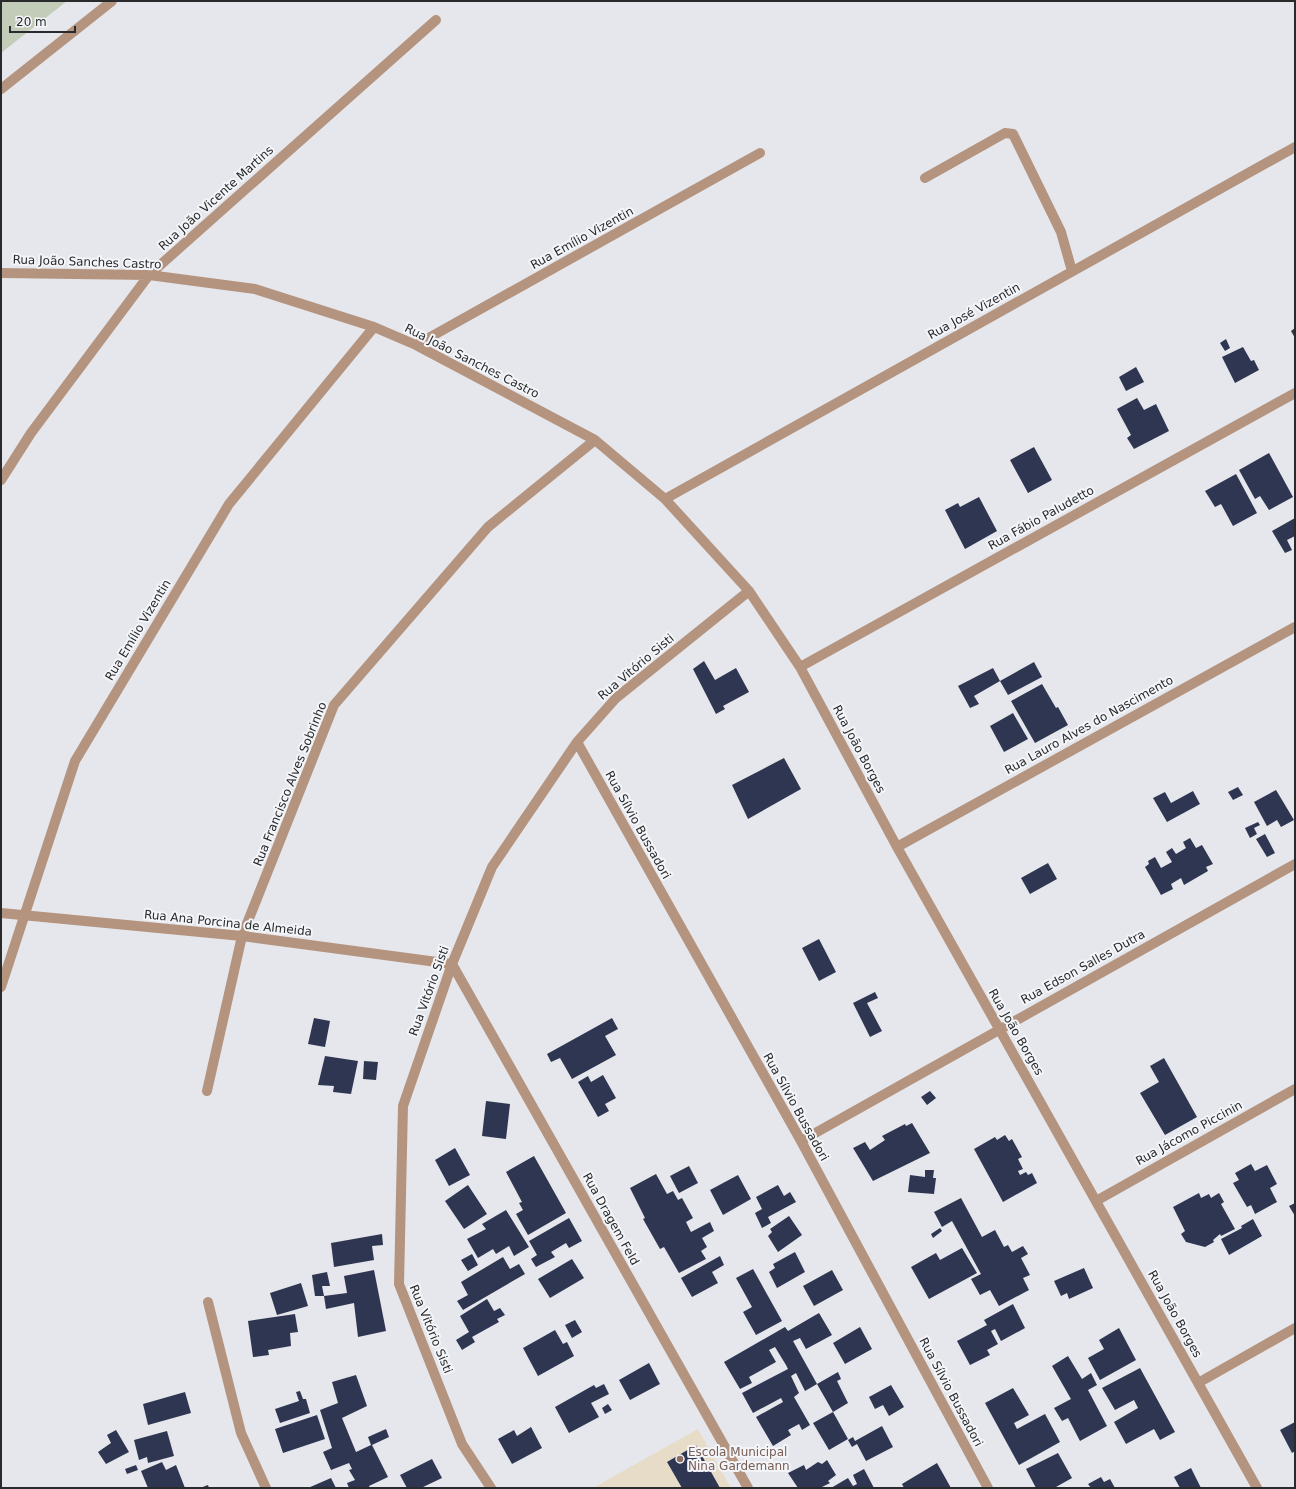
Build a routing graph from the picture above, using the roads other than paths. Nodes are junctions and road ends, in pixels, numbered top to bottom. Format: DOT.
graph roads {
  1 [pos="112,1"];
  2 [pos="436,20"];
  3 [pos="1,89"];
  4 [pos="1295,147"];
  5 [pos="760,153"];
  6 [pos="925,178"];
  7 [pos="1072,271"];
  8 [pos="1,273"];
  9 [pos="149,275"];
  10 [pos="374,327"];
  11 [pos="416,345"];
  12 [pos="1295,393"];
  13 [pos="595,440"];
  14 [pos="1,480"];
  15 [pos="665,499"];
  16 [pos="749,591"];
  17 [pos="1295,626"];
  18 [pos="800,666"];
  19 [pos="576,742"];
  20 [pos="897,847"];
  21 [pos="1295,864"];
  22 [pos="1,913"];
  23 [pos="23,915"];
  24 [pos="242,936"];
  25 [pos="452,964"];
  26 [pos="1,987"];
  27 [pos="999,1029"];
  28 [pos="1295,1089"];
  29 [pos="208,1092"];
  30 [pos="801,1141"];
  31 [pos="1096,1201"];
  32 [pos="208,1302"];
  33 [pos="1295,1328"];
  34 [pos="1198,1383"];
  35 [pos="266,1488"];
  36 [pos="491,1488"];
  37 [pos="748,1488"];
  38 [pos="988,1488"];
  39 [pos="1257,1488"];
  1 -- 3 [label="street"];
  2 -- 9 [label="street, Rua João Vicente Martins"];
  4 -- 7 [label="street, Rua José Vizentin"];
  5 -- 11 [label="street, Rua Emílio Vizentin"];
  6 -- 7 [label="street"];
  7 -- 15 [label="street, Rua José Vizentin"];
  8 -- 9 [label="street, Rua João Sanches Castro"];
  9 -- 10 [label="street, Rua João Sanches Castro"];
  9 -- 14 [label="street, Rua João Vicente Martins"];
  10 -- 11 [label="street, Rua João Sanches Castro"];
  10 -- 23 [label="street, Rua Emílio Vizentin"];
  11 -- 13 [label="street, Rua João Sanches Castro"];
  12 -- 18 [label="street, Rua Fábio Paludetto"];
  13 -- 15 [label="street, Rua João Sanches Castro"];
  13 -- 24 [label="street, Rua Francisco Alves Sobrinho"];
  15 -- 16 [label="street, Rua João Sanches Castro"];
  16 -- 18 [label="street, Rua João Borges"];
  16 -- 19 [label="street, Rua Vitório Sisti"];
  17 -- 20 [label="street, Rua Lauro Alves do Nascimento"];
  18 -- 20 [label="street, Rua João Borges"];
  19 -- 25 [label="street, Rua Vitório Sisti"];
  19 -- 30 [label="street, Rua Sílvio Bussadori"];
  20 -- 27 [label="street, Rua João Borges"];
  21 -- 27 [label="street, Rua Edson Salles Dutra"];
  22 -- 23 [label="street, Rua Ana Porcina de Almeida"];
  23 -- 24 [label="street, Rua Ana Porcina de Almeida"];
  23 -- 26 [label="street, Rua Emílio Vizentin"];
  24 -- 25 [label="street, Rua Ana Porcina de Almeida"];
  24 -- 29 [label="street, Rua Francisco Alves Sobrinho"];
  25 -- 36 [label="street, Rua Vitório Sisti"];
  25 -- 37 [label="street, Rua Dragem Feld"];
  27 -- 30 [label="street, Rua Edson Salles Dutra"];
  27 -- 31 [label="street, Rua João Borges"];
  28 -- 31 [label="street, Rua Jácomo Piccinin"];
  30 -- 38 [label="street, Rua Sílvio Bussadori"];
  31 -- 34 [label="street, Rua João Borges"];
  32 -- 35 [label="street"];
  33 -- 34 [label="street"];
  34 -- 39 [label="street, Rua João Borges"];
}
